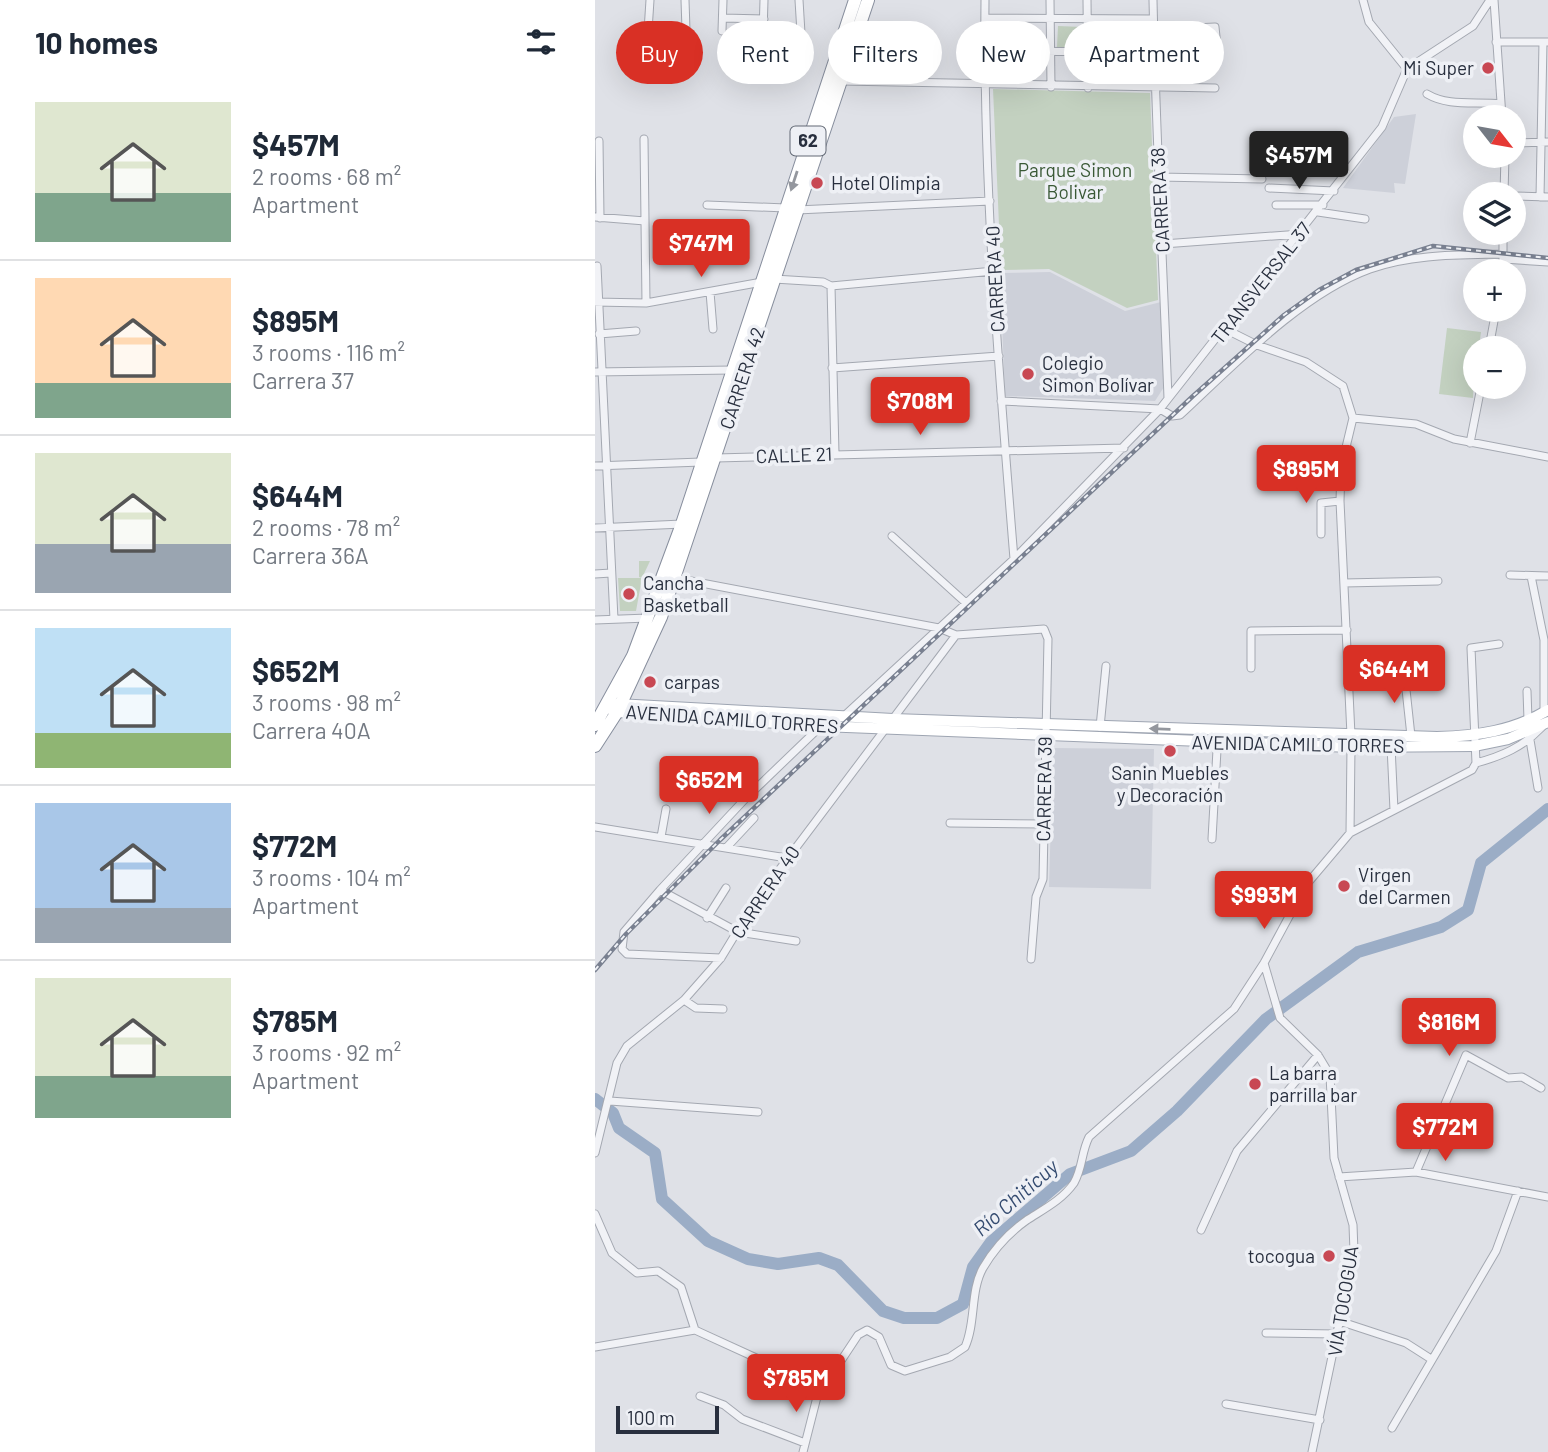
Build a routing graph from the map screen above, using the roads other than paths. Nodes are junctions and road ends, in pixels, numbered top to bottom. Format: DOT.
graph roads {
  1 [pos="650,0"];
  2 [pos="685,0"];
  3 [pos="723,0"];
  4 [pos="764,0"];
  5 [pos="799,0"];
  6 [pos="855,0"];
  7 [pos="868,0"];
  8 [pos="985,0"];
  9 [pos="1050,0"];
  10 [pos="1087,0"];
  11 [pos="1153,0"];
  12 [pos="1363,0"];
  13 [pos="1492,0"];
  14 [pos="723,18"];
  15 [pos="985,18"];
  16 [pos="764,19"];
  17 [pos="1051,19"];
  18 [pos="1086,19"];
  19 [pos="1153,19"];
  20 [pos="649,21"];
  21 [pos="686,21"];
  22 [pos="723,21"];
  23 [pos="800,21"];
  24 [pos="861,21"];
  25 [pos="1496,42"];
  26 [pos="1545,42"];
  27 [pos="1051,52"];
  28 [pos="1064,52"];
  29 [pos="1407,69"];
  30 [pos="840,84"];
  31 [pos="927,84"];
  32 [pos="1088,84"];
  33 [pos="1153,84"];
  34 [pos="985,86"];
  35 [pos="1051,88"];
  36 [pos="1088,88"];
  37 [pos="1215,88"];
  38 [pos="1153,89"];
  39 [pos="1427,93"];
  40 [pos="1501,104"];
  41 [pos="645,139"];
  42 [pos="599,141"];
  43 [pos="1544,142"];
  44 [pos="1526,143"];
  45 [pos="1159,177"];
  46 [pos="1262,179"];
  47 [pos="1269,188"];
  48 [pos="1334,191"];
  49 [pos="1526,196"];
  50 [pos="1544,197"];
  51 [pos="990,201"];
  52 [pos="707,205"];
  53 [pos="1276,205"];
  54 [pos="792,209"];
  55 [pos="1320,209"];
  56 [pos="598,217"];
  57 [pos="1365,219"];
  58 [pos="645,221"];
  59 [pos="1301,234"];
  60 [pos="1163,244"];
  61 [pos="1503,245"];
  62 [pos="1503,256"];
  63 [pos="1548,262"];
  64 [pos="597,266"];
  65 [pos="994,271"];
  66 [pos="767,281"];
  67 [pos="827,284"];
  68 [pos="711,292"];
  69 [pos="596,302"];
  70 [pos="646,303"];
  71 [pos="713,329"];
  72 [pos="1225,329"];
  73 [pos="636,331"];
  74 [pos="599,334"];
  75 [pos="1257,345"];
  76 [pos="999,356"];
  77 [pos="832,368"];
  78 [pos="732,370"];
  79 [pos="598,372"];
  80 [pos="1168,399"];
  81 [pos="1479,399"];
  82 [pos="1001,401"];
  83 [pos="1160,409"];
  84 [pos="1353,418"];
  85 [pos="1470,443"];
  86 [pos="1005,448"];
  87 [pos="1124,448"];
  88 [pos="835,454"];
  89 [pos="1315,456"];
  90 [pos="1548,457"];
  91 [pos="716,458"];
  92 [pos="701,462"];
  93 [pos="595,466"];
  94 [pos="606,466"];
  95 [pos="1341,475"];
  96 [pos="1340,502"];
  97 [pos="683,524"];
  98 [pos="609,527"];
  99 [pos="595,528"];
  100 [pos="1321,534"];
  101 [pos="892,536"];
  102 [pos="1014,559"];
  103 [pos="611,573"];
  104 [pos="595,574"];
  105 [pos="1510,575"];
  106 [pos="1531,576"];
  107 [pos="1548,576"];
  108 [pos="675,578"];
  109 [pos="1438,581"];
  110 [pos="1344,583"];
  111 [pos="965,603"];
  112 [pos="648,618"];
  113 [pos="614,619"];
  114 [pos="595,620"];
  115 [pos="939,628"];
  116 [pos="1347,630"];
  117 [pos="956,635"];
  118 [pos="1499,644"];
  119 [pos="1106,666"];
  120 [pos="1251,668"];
  121 [pos="1404,671"];
  122 [pos="1527,691"];
  123 [pos="610,707"];
  124 [pos="843,716"];
  125 [pos="1547,717"];
  126 [pos="823,720"];
  127 [pos="1528,720"];
  128 [pos="889,724"];
  129 [pos="595,725"];
  130 [pos="1100,727"];
  131 [pos="1045,730"];
  132 [pos="1411,736"];
  133 [pos="1218,737"];
  134 [pos="1530,740"];
  135 [pos="1351,741"];
  136 [pos="1474,741"];
  137 [pos="595,746"];
  138 [pos="1391,746"];
  139 [pos="1476,763"];
  140 [pos="674,785"];
  141 [pos="1538,788"];
  142 [pos="745,799"];
  143 [pos="666,809"];
  144 [pos="1394,810"];
  145 [pos="754,818"];
  146 [pos="950,823"];
  147 [pos="1044,824"];
  148 [pos="595,827"];
  149 [pos="1350,834"];
  150 [pos="661,837"];
  151 [pos="1212,839"];
  152 [pos="702,845"];
  153 [pos="726,848"];
  154 [pos="787,858"];
  155 [pos="726,888"];
  156 [pos="660,890"];
  157 [pos="707,918"];
  158 [pos="738,932"];
  159 [pos="796,941"];
  160 [pos="721,958"];
  161 [pos="1031,959"];
  162 [pos="1264,962"];
  163 [pos="684,1000"];
  164 [pos="723,1009"];
  165 [pos="1318,1055"];
  166 [pos="1541,1088"];
  167 [pos="610,1102"];
  168 [pos="758,1112"];
  169 [pos="595,1153"];
  170 [pos="1416,1172"];
  171 [pos="1339,1177"];
  172 [pos="1518,1191"];
  173 [pos="1548,1197"];
  174 [pos="595,1214"];
  175 [pos="1201,1230"];
  176 [pos="1339,1321"];
  177 [pos="695,1330"];
  178 [pos="1266,1333"];
  179 [pos="1337,1334"];
  180 [pos="595,1347"];
  181 [pos="1431,1359"];
  182 [pos="822,1388"];
  183 [pos="700,1396"];
  184 [pos="1226,1404"];
  185 [pos="1320,1420"];
  186 [pos="1392,1428"];
  187 [pos="804,1448"];
  188 [pos="1313,1452"];
  1 -- 20 [label="street"];
  2 -- 21 [label="street"];
  3 -- 14 [label="street"];
  4 -- 16 [label="street"];
  5 -- 23 [label="street"];
  6 -- 54 [label="highway, CARRERA 42 / 62, one-way"];
  7 -- 24 [label="highway, CARRERA 42 / 62"];
  8 -- 15 [label="street, CARRERA 40"];
  9 -- 17 [label="street"];
  10 -- 18 [label="street"];
  11 -- 19 [label="street, CARRERA 38"];
  12 -- 29 [label="street"];
  13 -- 25 [label="street"];
  13 -- 29 [label="street"];
  14 -- 16 [label="street"];
  14 -- 22 [label="street"];
  15 -- 17 [label="street"];
  17 -- 18 [label="street"];
  17 -- 27 [label="street"];
  18 -- 19 [label="street"];
  25 -- 26 [label="street"];
  25 -- 40 [label="street"];
  26 -- 43 [label="street"];
  27 -- 28 [label="street"];
  27 -- 35 [label="street"];
  29 -- 48 [label="street, TRANSVERSAL 37"];
  30 -- 54 [label="highway, CARRERA 42 / 62"];
  31 -- 34 [label="street"];
  32 -- 36 [label="street"];
  33 -- 38 [label="street, CARRERA 38"];
  34 -- 35 [label="street"];
  34 -- 51 [label="street, CARRERA 40"];
  35 -- 36 [label="street"];
  36 -- 38 [label="street"];
  37 -- 38 [label="street"];
  38 -- 45 [label="street, CARRERA 38"];
  39 -- 40 [label="street"];
  41 -- 58 [label="street"];
  42 -- 56 [label="street"];
  43 -- 44 [label="street"];
  43 -- 50 [label="street"];
  45 -- 46 [label="street"];
  45 -- 60 [label="street, CARRERA 38"];
  47 -- 48 [label="street"];
  48 -- 55 [label="street, TRANSVERSAL 37"];
  49 -- 50 [label="street"];
  51 -- 54 [label="street"];
  51 -- 65 [label="street, CARRERA 40"];
  52 -- 54 [label="street"];
  53 -- 55 [label="street"];
  54 -- 66 [label="highway, CARRERA 42 / 62"];
  55 -- 57 [label="street"];
  55 -- 59 [label="street, TRANSVERSAL 37"];
  56 -- 58 [label="street"];
  58 -- 70 [label="street"];
  59 -- 60 [label="street"];
  59 -- 72 [label="street, TRANSVERSAL 37"];
  60 -- 80 [label="street, CARRERA 38"];
  61 -- 62 [label="street"];
  62 -- 63 [label="street"];
  62 -- 75 [label="street"];
  64 -- 69 [label="street"];
  65 -- 67 [label="street"];
  65 -- 76 [label="street, CARRERA 40"];
  66 -- 67 [label="street"];
  66 -- 68 [label="street"];
  66 -- 78 [label="highway, CARRERA 42 / 62"];
  66 -- 91 [label="highway, CARRERA 42 / 62"];
  67 -- 77 [label="street"];
  68 -- 70 [label="street"];
  68 -- 71 [label="street"];
  69 -- 70 [label="street"];
  69 -- 74 [label="street"];
  72 -- 75 [label="street"];
  72 -- 80 [label="street, TRANSVERSAL 37"];
  73 -- 74 [label="street"];
  74 -- 79 [label="street"];
  75 -- 83 [label="street"];
  75 -- 84 [label="street"];
  76 -- 77 [label="street"];
  76 -- 82 [label="street, CARRERA 40"];
  77 -- 88 [label="street"];
  78 -- 79 [label="street"];
  78 -- 92 [label="highway, CARRERA 42 / 62"];
  79 -- 94 [label="street"];
  80 -- 83 [label="street, TRANSVERSAL 37"];
  81 -- 85 [label="street"];
  82 -- 83 [label="street"];
  82 -- 86 [label="street, CARRERA 40"];
  83 -- 87 [label="street"];
  84 -- 85 [label="street"];
  84 -- 95 [label="street"];
  85 -- 90 [label="street"];
  86 -- 87 [label="street, CALLE 21"];
  86 -- 88 [label="street, CALLE 21"];
  86 -- 102 [label="street, CARRERA 40"];
  87 -- 102 [label="street"];
  88 -- 91 [label="street, CALLE 21"];
  89 -- 95 [label="street"];
  91 -- 108 [label="highway, CARRERA 42 / 62"];
  92 -- 94 [label="street"];
  92 -- 97 [label="highway, CARRERA 42 / 62"];
  93 -- 94 [label="street"];
  94 -- 98 [label="street"];
  95 -- 96 [label="street"];
  96 -- 100 [label="street"];
  96 -- 110 [label="street"];
  97 -- 98 [label="street"];
  97 -- 112 [label="highway, CARRERA 42 / 62"];
  98 -- 99 [label="street"];
  98 -- 103 [label="street"];
  101 -- 111 [label="street"];
  102 -- 111 [label="street"];
  103 -- 104 [label="street"];
  103 -- 113 [label="street"];
  105 -- 106 [label="street"];
  106 -- 107 [label="street"];
  106 -- 125 [label="street"];
  108 -- 115 [label="street"];
  108 -- 123 [label="highway, CARRERA 42 / 62"];
  109 -- 110 [label="street"];
  110 -- 116 [label="street"];
  111 -- 115 [label="street"];
  112 -- 113 [label="street"];
  112 -- 123 [label="highway, CARRERA 42 / 62"];
  113 -- 114 [label="street"];
  115 -- 117 [label="street"];
  115 -- 124 [label="street"];
  116 -- 120 [label="street"];
  116 -- 135 [label="street"];
  117 -- 128 [label="street, CARRERA 40"];
  117 -- 131 [label="street, CARRERA 39"];
  118 -- 136 [label="street"];
  119 -- 130 [label="street"];
  121 -- 132 [label="street"];
  122 -- 127 [label="street"];
  123 -- 126 [label="main road, AVENIDA CAMILO TORRES"];
  123 -- 129 [label="highway, CARRERA 42 / 62"];
  123 -- 137 [label="highway, CARRERA 42 / 62"];
  124 -- 126 [label="main road, AVENIDA CAMILO TORRES"];
  124 -- 128 [label="main road, AVENIDA CAMILO TORRES"];
  125 -- 127 [label="main road, AVENIDA CAMILO TORRES"];
  125 -- 134 [label="street"];
  125 -- 136 [label="main road, AVENIDA CAMILO TORRES"];
  126 -- 128 [label="main road, AVENIDA CAMILO TORRES"];
  126 -- 142 [label="street"];
  127 -- 136 [label="main road, AVENIDA CAMILO TORRES"];
  128 -- 131 [label="main road, AVENIDA CAMILO TORRES"];
  128 -- 154 [label="street, CARRERA 40"];
  130 -- 131 [label="main road, AVENIDA CAMILO TORRES"];
  133 -- 130 [label="main road, AVENIDA CAMILO TORRES, one-way"];
  131 -- 133 [label="main road, AVENIDA CAMILO TORRES"];
  131 -- 147 [label="street, CARRERA 39"];
  132 -- 135 [label="main road, AVENIDA CAMILO TORRES"];
  132 -- 136 [label="main road, AVENIDA CAMILO TORRES"];
  133 -- 135 [label="main road, AVENIDA CAMILO TORRES"];
  133 -- 151 [label="street"];
  134 -- 139 [label="street"];
  134 -- 141 [label="street"];
  135 -- 138 [label="main road, AVENIDA CAMILO TORRES"];
  135 -- 149 [label="street"];
  136 -- 138 [label="main road, AVENIDA CAMILO TORRES"];
  136 -- 139 [label="street"];
  138 -- 144 [label="street"];
  139 -- 144 [label="street"];
  140 -- 142 [label="street"];
  142 -- 152 [label="street"];
  143 -- 150 [label="street"];
  144 -- 149 [label="street"];
  145 -- 153 [label="street"];
  146 -- 147 [label="street"];
  147 -- 161 [label="street, CARRERA 39"];
  148 -- 150 [label="street"];
  149 -- 162 [label="street"];
  150 -- 152 [label="street"];
  152 -- 153 [label="street"];
  152 -- 156 [label="street"];
  153 -- 154 [label="street"];
  154 -- 158 [label="street, CARRERA 40"];
  155 -- 157 [label="street"];
  156 -- 157 [label="street"];
  156 -- 160 [label="street"];
  157 -- 158 [label="street"];
  158 -- 159 [label="street"];
  158 -- 160 [label="street, CARRERA 40"];
  160 -- 163 [label="street, CARRERA 40"];
  162 -- 165 [label="street, VÍA TOCOGUA"];
  162 -- 182 [label="street"];
  163 -- 164 [label="street"];
  163 -- 167 [label="street, CARRERA 40"];
  165 -- 171 [label="street, VÍA TOCOGUA"];
  165 -- 175 [label="street"];
  166 -- 170 [label="street"];
  167 -- 168 [label="street"];
  167 -- 169 [label="street, CARRERA 40"];
  170 -- 171 [label="street"];
  170 -- 172 [label="street"];
  171 -- 176 [label="street, VÍA TOCOGUA"];
  172 -- 173 [label="street"];
  172 -- 181 [label="street"];
  174 -- 177 [label="street"];
  176 -- 179 [label="street, VÍA TOCOGUA"];
  176 -- 181 [label="street"];
  177 -- 180 [label="street"];
  177 -- 182 [label="street"];
  178 -- 179 [label="street"];
  179 -- 185 [label="street, VÍA TOCOGUA"];
  181 -- 186 [label="street"];
  182 -- 187 [label="street"];
  183 -- 187 [label="street"];
  184 -- 185 [label="street"];
  185 -- 188 [label="street, VÍA TOCOGUA"];
}
